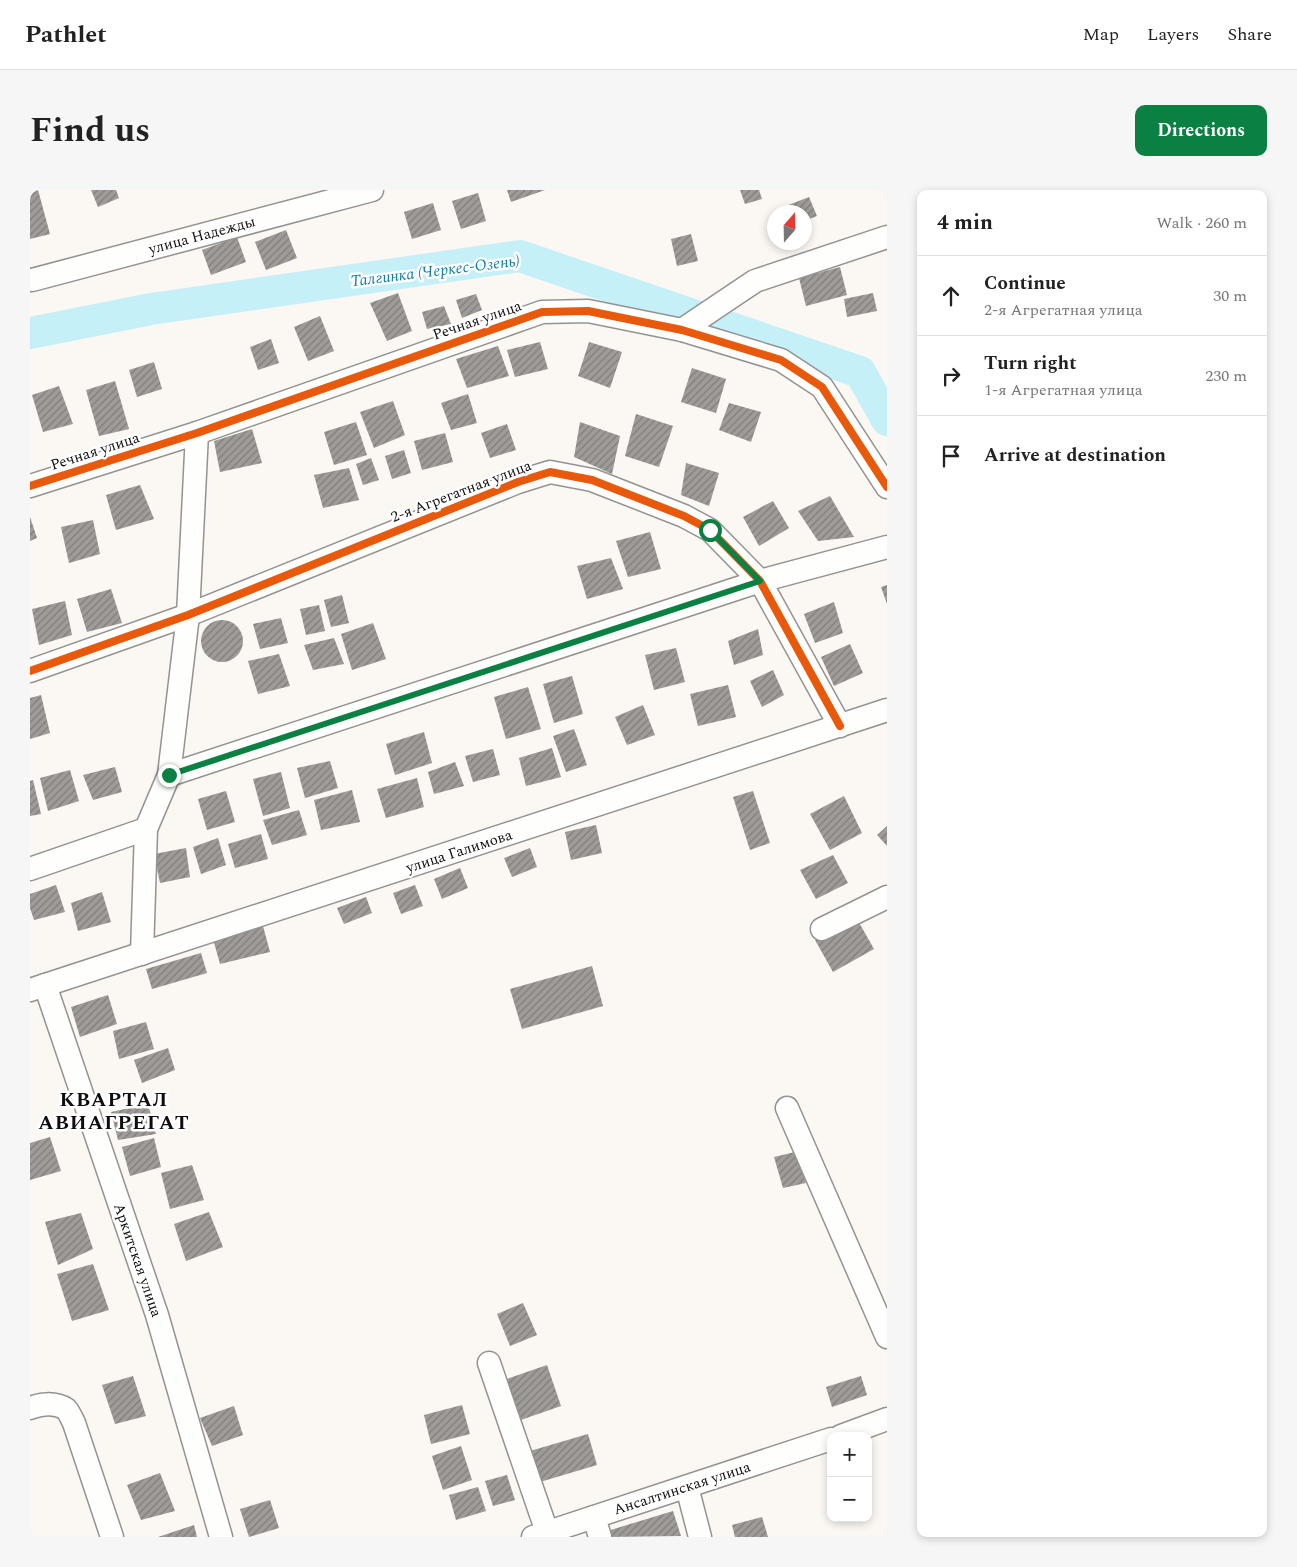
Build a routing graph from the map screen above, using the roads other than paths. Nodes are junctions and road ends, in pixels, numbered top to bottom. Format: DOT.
graph roads {
  1 [pos="372,190"];
  2 [pos="887,237"];
  3 [pos="32,280"];
  4 [pos="682,330"];
  5 [pos="197,433"];
  6 [pos="30,486"];
  7 [pos="887,487"];
  8 [pos="887,547"];
  9 [pos="760,581"];
  10 [pos="188,615"];
  11 [pos="30,671"];
  12 [pos="887,710"];
  13 [pos="840,726"];
  14 [pos="169,775"];
  15 [pos="146,829"];
  16 [pos="30,868"];
  17 [pos="887,897"];
  18 [pos="822,929"];
  19 [pos="142,954"];
  20 [pos="38,988"];
  21 [pos="787,1108"];
  22 [pos="887,1337"];
  23 [pos="489,1363"];
  24 [pos="30,1408"];
  25 [pos="887,1419"];
  26 [pos="851,1432"];
  27 [pos="827,1440"];
  28 [pos="687,1486"];
  29 [pos="597,1527"];
  30 [pos="540,1535"];
  31 [pos="112,1537"];
  32 [pos="221,1537"];
  33 [pos="700,1537"];
  1 -- 3 [label="street, улица Надежды"];
  2 -- 4 [label="street"];
  4 -- 5 [label="street, Речная улица"];
  4 -- 7 [label="street, Речная улица"];
  5 -- 6 [label="street, Речная улица"];
  5 -- 10 [label="street"];
  8 -- 9 [label="street"];
  9 -- 10 [label="street, 2-я Агрегатная улица"];
  9 -- 13 [label="street, 2-я Агрегатная улица"];
  9 -- 14 [label="street"];
  10 -- 11 [label="street, 2-я Агрегатная улица"];
  10 -- 14 [label="street"];
  12 -- 13 [label="street, улица Галимова"];
  13 -- 19 [label="street, улица Галимова"];
  14 -- 15 [label="street"];
  15 -- 16 [label="street"];
  15 -- 19 [label="street"];
  17 -- 18 [label="street"];
  19 -- 20 [label="street, улица Галимова"];
  20 -- 32 [label="street, Аркитская улица"];
  21 -- 22 [label="street"];
  23 -- 30 [label="street"];
  24 -- 31 [label="street"];
  25 -- 26 [label="street"];
  27 -- 28 [label="street, Ансалтинская улица"];
  28 -- 29 [label="street, Ансалтинская улица"];
  28 -- 33 [label="street"];
  29 -- 30 [label="street, Ансалтинская улица"];
}
